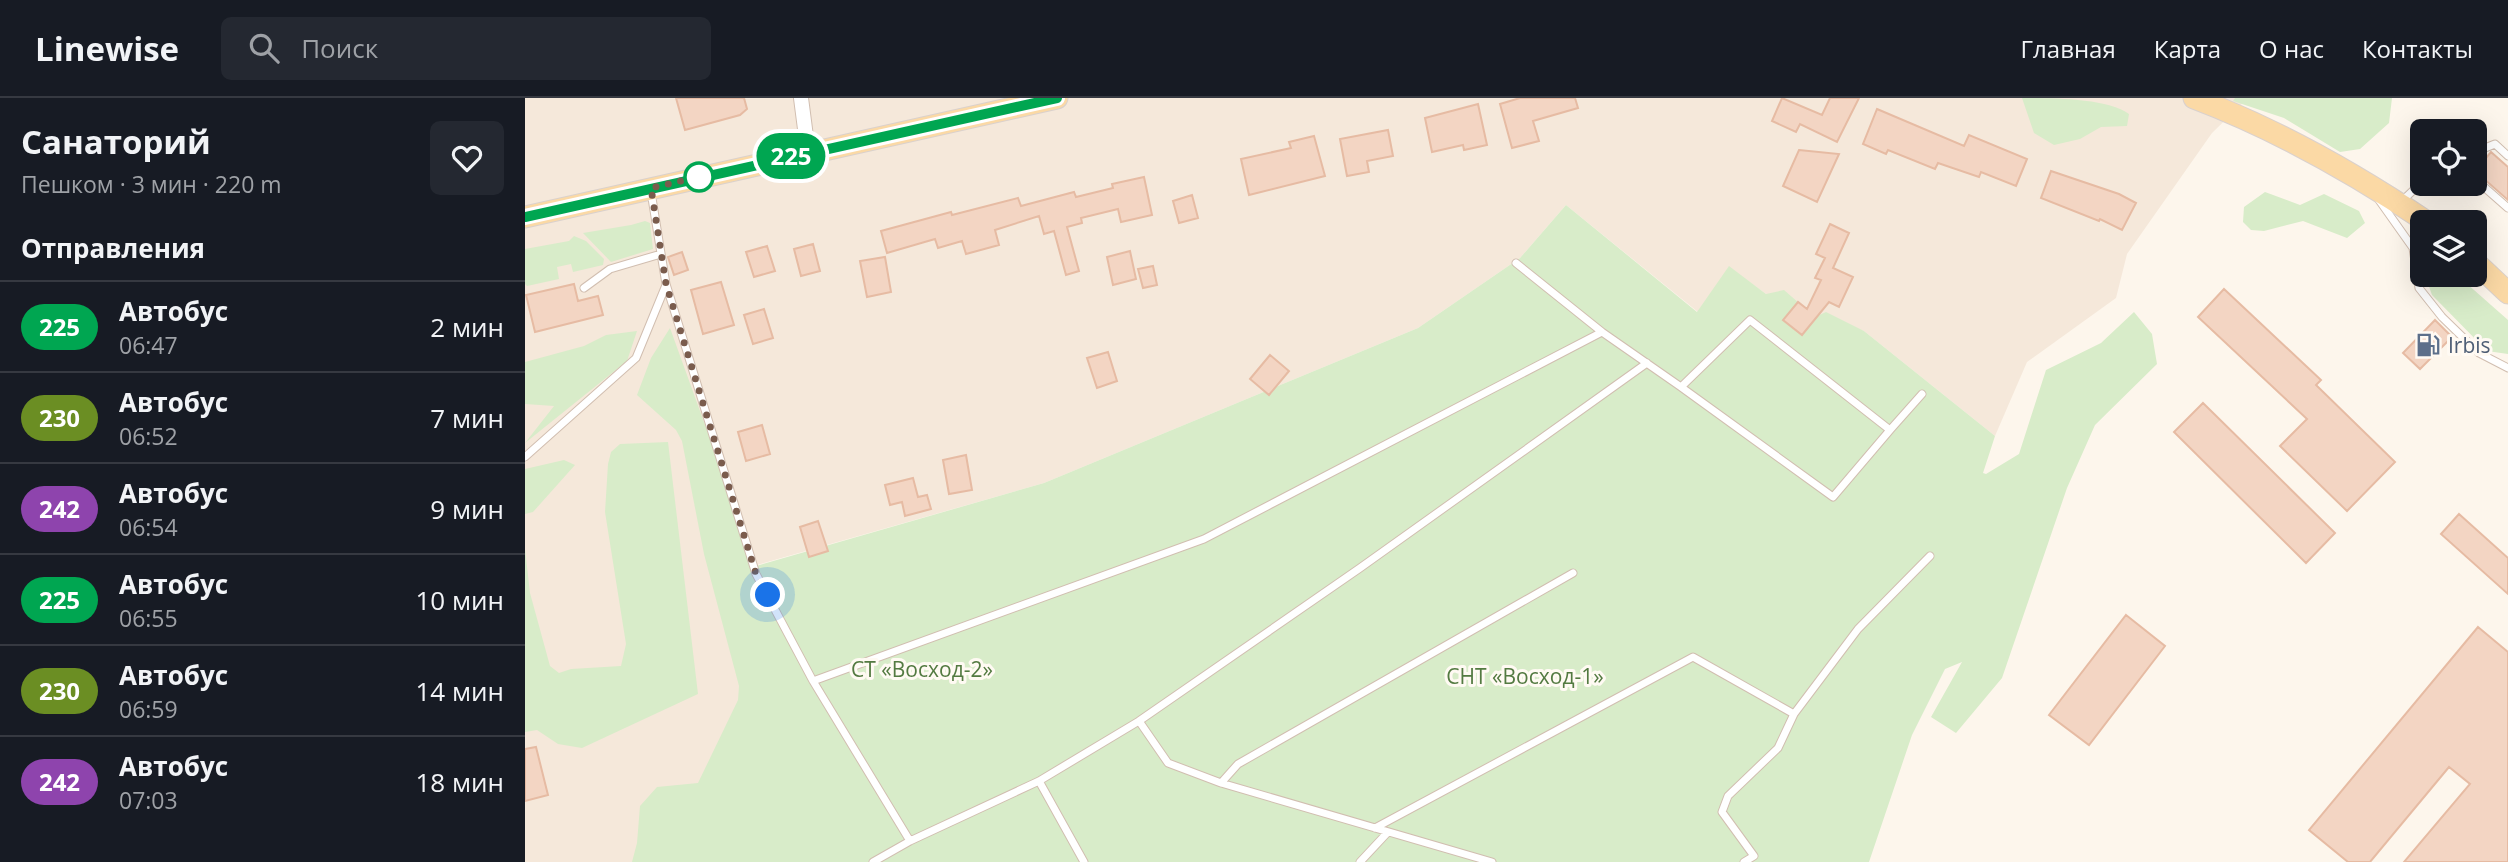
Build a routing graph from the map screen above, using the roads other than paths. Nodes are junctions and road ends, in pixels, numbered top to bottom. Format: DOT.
graph roads {
  1 [pos="801,98"];
  2 [pos="1057,98"];
  3 [pos="2194,98"];
  4 [pos="2487,147"];
  5 [pos="808,152"];
  6 [pos="2508,156"];
  7 [pos="2366,183"];
  8 [pos="651,188"];
  9 [pos="2487,190"];
  10 [pos="2410,193"];
  11 [pos="2399,204"];
  12 [pos="2508,208"];
  13 [pos="2410,211"];
  14 [pos="525,217"];
  15 [pos="661,254"];
  16 [pos="1516,263"];
  17 [pos="2487,273"];
  18 [pos="666,284"];
  19 [pos="584,288"];
  20 [pos="2508,293"];
  21 [pos="1602,332"];
  22 [pos="1647,363"];
  23 [pos="2508,368"];
  24 [pos="1681,387"];
  25 [pos="1922,394"];
  26 [pos="1890,430"];
  27 [pos="525,457"];
  28 [pos="1930,556"];
  29 [pos="1573,573"];
  30 [pos="813,681"];
  31 [pos="1794,714"];
  32 [pos="1139,721"];
  33 [pos="1039,781"];
  34 [pos="1221,783"];
  35 [pos="1375,828"];
  36 [pos="1388,832"];
  37 [pos="910,841"];
  38 [pos="873,862"];
  39 [pos="1084,862"];
  40 [pos="1360,862"];
  41 [pos="1492,862"];
  42 [pos="1744,862"];
  1 -- 5 [label="street"];
  2 -- 5 [label="main road"];
  3 -- 7 [label="main road"];
  4 -- 6 [label="lane"];
  5 -- 8 [label="main road"];
  7 -- 11 [label="main road"];
  7 -- 23 [label="lane"];
  8 -- 14 [label="main road"];
  8 -- 15 [label="lane"];
  9 -- 12 [label="lane"];
  10 -- 11 [label="lane"];
  11 -- 13 [label="main road"];
  15 -- 18 [label="lane"];
  15 -- 19 [label="lane"];
  16 -- 21 [label="lane"];
  17 -- 20 [label="main road"];
  18 -- 27 [label="lane"];
  18 -- 30 [label="lane"];
  21 -- 22 [label="lane"];
  21 -- 30 [label="lane"];
  22 -- 24 [label="lane"];
  22 -- 32 [label="lane"];
  24 -- 26 [label="lane"];
  24 -- 26 [label="lane"];
  25 -- 26 [label="lane"];
  28 -- 31 [label="lane"];
  29 -- 34 [label="lane"];
  30 -- 37 [label="lane"];
  31 -- 35 [label="lane"];
  31 -- 42 [label="lane"];
  32 -- 33 [label="lane"];
  32 -- 34 [label="lane"];
  33 -- 37 [label="lane"];
  33 -- 39 [label="lane"];
  34 -- 35 [label="lane"];
  35 -- 36 [label="lane"];
  36 -- 40 [label="lane"];
  36 -- 41 [label="lane"];
  37 -- 38 [label="lane"];
}
